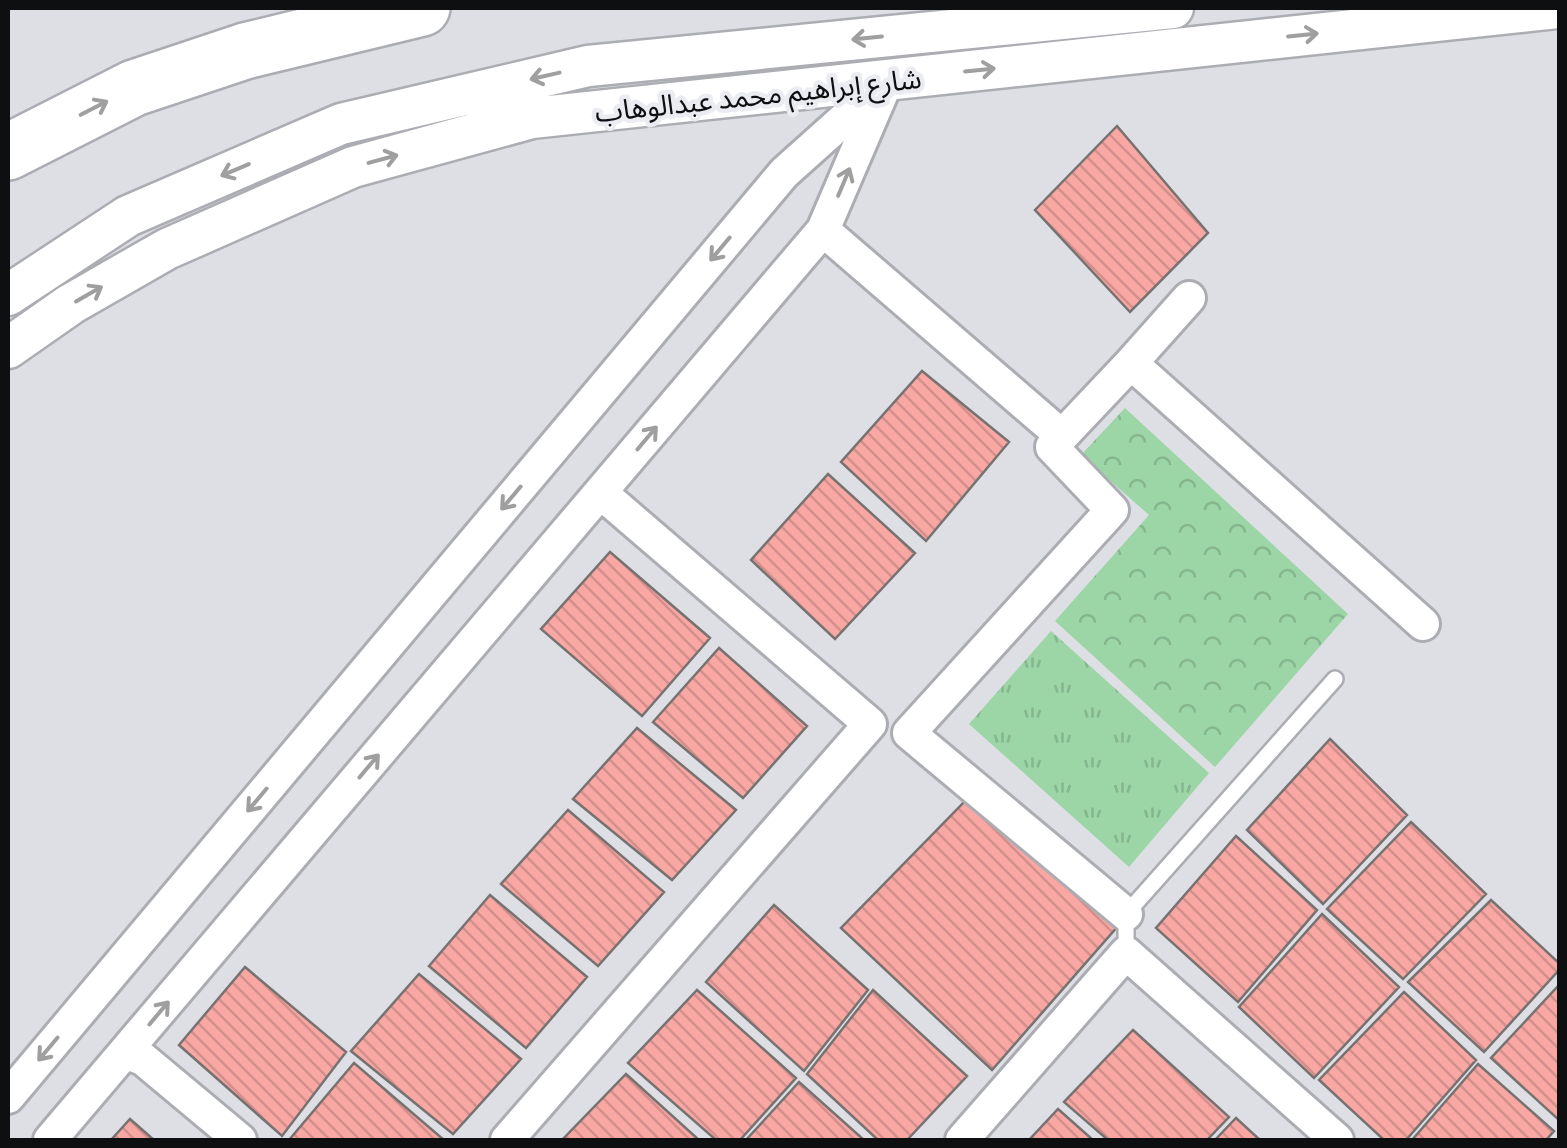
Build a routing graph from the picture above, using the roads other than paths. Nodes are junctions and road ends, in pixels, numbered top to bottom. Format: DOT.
graph roads {
  1 [pos="422,8"];
  2 [pos="1173,8"];
  3 [pos="1557,8"];
  4 [pos="887,80"];
  5 [pos="8,152"];
  6 [pos="823,230"];
  7 [pos="8,295"];
  8 [pos="1189,298"];
  9 [pos="8,348"];
  10 [pos="1130,363"];
  11 [pos="1062,436"];
  12 [pos="600,494"];
  13 [pos="1423,624"];
  14 [pos="1335,679"];
  15 [pos="870,724"];
  16 [pos="909,733"];
  17 [pos="1126,914"];
  18 [pos="1126,953"];
  19 [pos="125,1052"];
  20 [pos="8,1097"];
  21 [pos="50,1140"];
  22 [pos="240,1140"];
  23 [pos="507,1140"];
  24 [pos="962,1140"];
  25 [pos="1336,1140"];
  5 -- 1 [label="highway, one-way"];
  2 -- 7 [label="street, one-way"];
  4 -- 3 [label="street, شارع إبراهيم محمد عبدالوهاب, one-way"];
  6 -- 4 [label="street, one-way"];
  9 -- 4 [label="street, شارع إبراهيم محمد عبدالوهاب, one-way"];
  4 -- 20 [label="street, one-way"];
  6 -- 11 [label="street"];
  12 -- 6 [label="street, one-way"];
  8 -- 10 [label="street"];
  10 -- 11 [label="street"];
  10 -- 13 [label="street"];
  11 -- 16 [label="street"];
  12 -- 15 [label="street"];
  19 -- 12 [label="street, one-way"];
  14 -- 17 [label="lane"];
  15 -- 16 [label="street"];
  15 -- 23 [label="street"];
  16 -- 17 [label="street"];
  17 -- 18 [label="lane"];
  18 -- 24 [label="street"];
  18 -- 25 [label="street"];
  19 -- 21 [label="street"];
  19 -- 22 [label="street"];
}
